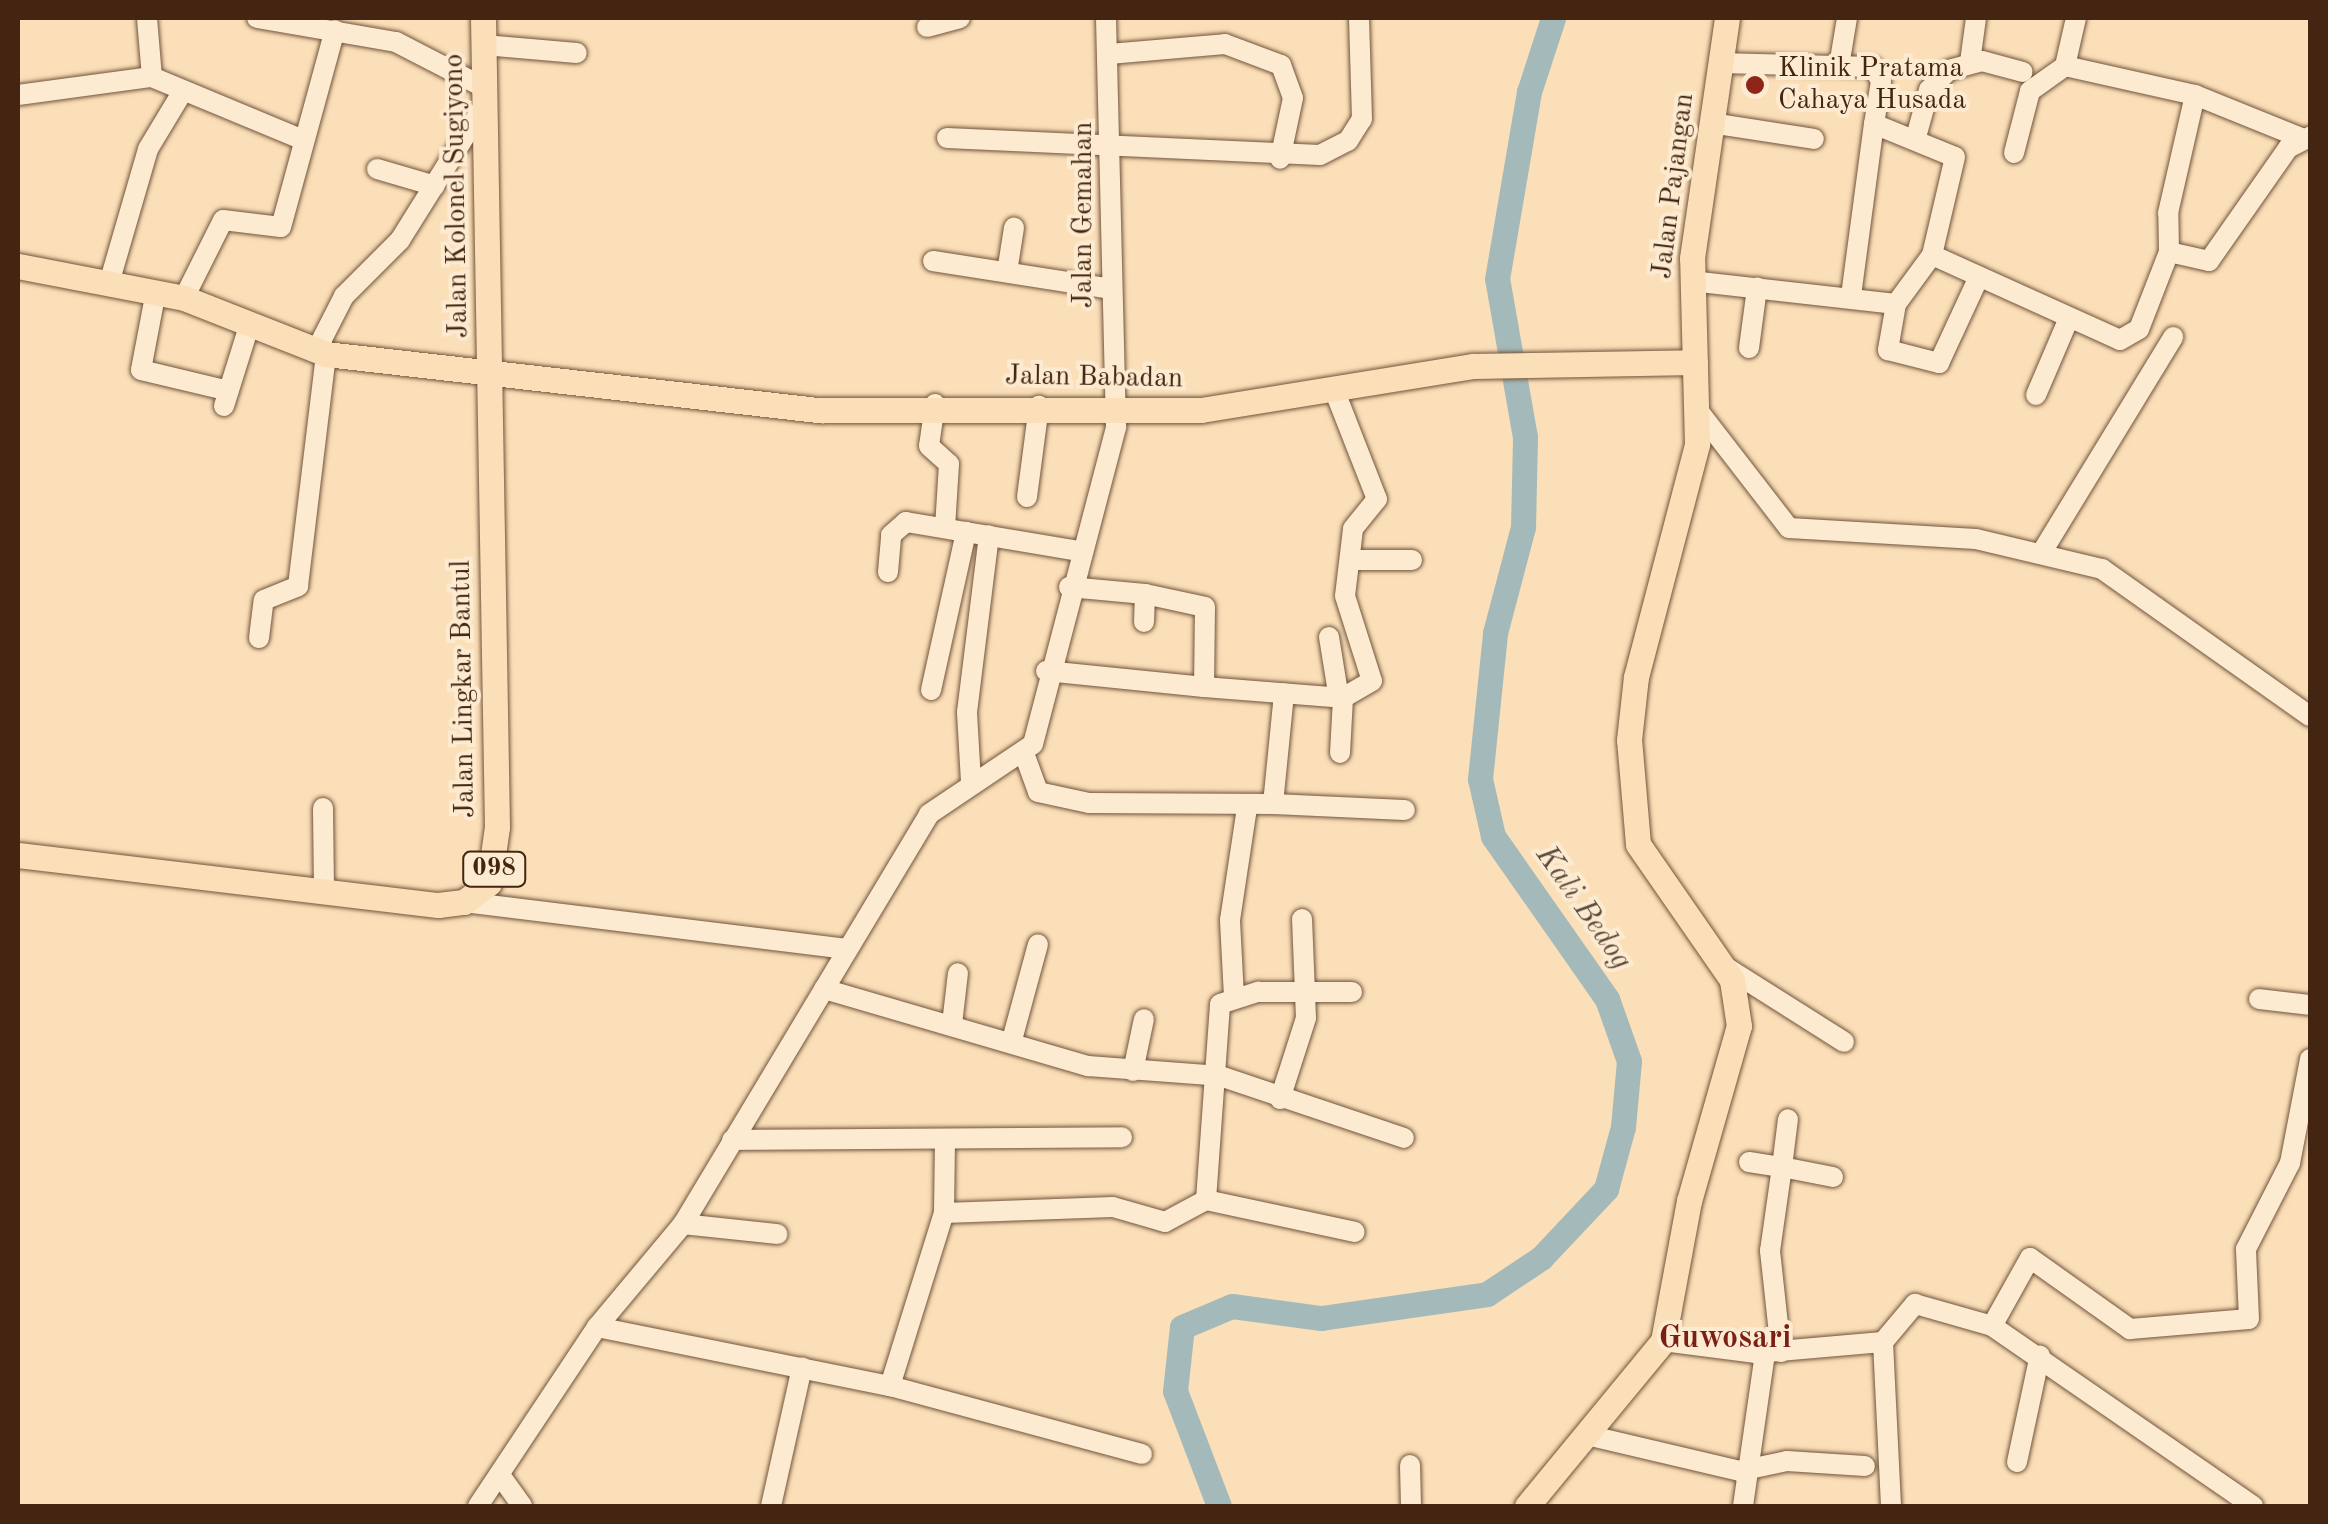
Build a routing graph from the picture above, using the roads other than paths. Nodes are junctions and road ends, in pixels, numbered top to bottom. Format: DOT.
graph roads {
  1 [pos="148,18"];
  2 [pos="257,18"];
  3 [pos="483,18"];
  4 [pos="960,18"];
  5 [pos="1106,18"];
  6 [pos="1359,18"];
  7 [pos="1727,18"];
  8 [pos="1847,18"];
  9 [pos="1976,18"];
  10 [pos="2076,18"];
  11 [pos="928,27"];
  12 [pos="336,30"];
  13 [pos="484,45"];
  14 [pos="577,53"];
  15 [pos="1109,54"];
  16 [pos="1840,60"];
  17 [pos="1970,62"];
  18 [pos="1720,63"];
  19 [pos="2065,66"];
  20 [pos="2023,72"];
  21 [pos="152,77"];
  22 [pos="184,91"];
  23 [pos="2195,94"];
  24 [pos="18,95"];
  25 [pos="485,96"];
  26 [pos="1710,123"];
  27 [pos="1874,124"];
  28 [pos="1916,137"];
  29 [pos="947,138"];
  30 [pos="2307,138"];
  31 [pos="1814,139"];
  32 [pos="303,140"];
  33 [pos="1112,146"];
  34 [pos="2014,153"];
  35 [pos="1280,159"];
  36 [pos="377,168"];
  37 [pos="436,186"];
  38 [pos="1014,228"];
  39 [pos="2169,252"];
  40 [pos="1932,256"];
  41 [pos="933,261"];
  42 [pos="18,266"];
  43 [pos="1007,272"];
  44 [pos="1980,276"];
  45 [pos="110,280"];
  46 [pos="1690,281"];
  47 [pos="1757,288"];
  48 [pos="1112,289"];
  49 [pos="156,291"];
  50 [pos="1851,296"];
  51 [pos="184,298"];
  52 [pos="1896,304"];
  53 [pos="2069,318"];
  54 [pos="249,326"];
  55 [pos="2173,337"];
  56 [pos="1749,348"];
  57 [pos="321,352"];
  58 [pos="1695,362"];
  59 [pos="489,372"];
  60 [pos="1335,392"];
  61 [pos="2036,395"];
  62 [pos="936,404"];
  63 [pos="1039,406"];
  64 [pos="1111,412"];
  65 [pos="1700,413"];
  66 [pos="1027,497"];
  67 [pos="945,527"];
  68 [pos="966,532"];
  69 [pos="989,534"];
  70 [pos="1080,551"];
  71 [pos="2042,552"];
  72 [pos="1355,560"];
  73 [pos="1412,560"];
  74 [pos="888,572"];
  75 [pos="1068,587"];
  76 [pos="1145,594"];
  77 [pos="1144,622"];
  78 [pos="1329,637"];
  79 [pos="259,638"];
  80 [pos="1046,671"];
  81 [pos="1204,687"];
  82 [pos="931,690"];
  83 [pos="1284,694"];
  84 [pos="1341,698"];
  85 [pos="2310,716"];
  86 [pos="1340,753"];
  87 [pos="1025,756"];
  88 [pos="972,782"];
  89 [pos="1273,804"];
  90 [pos="1247,807"];
  91 [pos="323,808"];
  92 [pos="1405,810"];
  93 [pos="18,855"];
  94 [pos="489,882"];
  95 [pos="324,890"];
  96 [pos="464,902"];
  97 [pos="516,908"];
  98 [pos="1302,919"];
  99 [pos="1038,944"];
  100 [pos="846,949"];
  101 [pos="1724,966"];
  102 [pos="958,972"];
  103 [pos="824,988"];
  104 [pos="1305,991"];
  105 [pos="1352,992"];
  106 [pos="1234,998"];
  107 [pos="2259,999"];
  108 [pos="2310,1005"];
  109 [pos="1144,1019"];
  110 [pos="952,1024"];
  111 [pos="1012,1040"];
  112 [pos="1844,1042"];
  113 [pos="2310,1059"];
  114 [pos="1134,1071"];
  115 [pos="1220,1076"];
  116 [pos="1280,1099"];
  117 [pos="1788,1120"];
  118 [pos="1122,1137"];
  119 [pos="1404,1138"];
  120 [pos="732,1140"];
  121 [pos="945,1142"];
  122 [pos="1749,1162"];
  123 [pos="1782,1167"];
  124 [pos="1833,1177"];
  125 [pos="1206,1200"];
  126 [pos="944,1214"];
  127 [pos="683,1224"];
  128 [pos="1356,1232"];
  129 [pos="777,1234"];
  130 [pos="1992,1326"];
  131 [pos="597,1327"];
  132 [pos="1663,1341"];
  133 [pos="1882,1342"];
  134 [pos="1774,1352"];
  135 [pos="2040,1355"];
  136 [pos="802,1367"];
  137 [pos="890,1386"];
  138 [pos="1592,1436"];
  139 [pos="1142,1454"];
  140 [pos="2017,1462"];
  141 [pos="1410,1465"];
  142 [pos="1865,1466"];
  143 [pos="1750,1470"];
  144 [pos="502,1478"];
  145 [pos="478,1506"];
  146 [pos="522,1506"];
  147 [pos="770,1506"];
  148 [pos="1411,1506"];
  149 [pos="1528,1506"];
  150 [pos="1743,1506"];
  151 [pos="1891,1506"];
  152 [pos="2253,1506"];
  1 -- 21 [label="street"];
  2 -- 12 [label="street"];
  3 -- 13 [label="main road, Jalan Kolonel Sugiyono / 098"];
  4 -- 11 [label="street"];
  5 -- 15 [label="street, Jalan Gemahan"];
  6 -- 35 [label="street"];
  7 -- 18 [label="main road, Jalan Pajangan"];
  8 -- 16 [label="street"];
  9 -- 17 [label="street"];
  10 -- 19 [label="street"];
  12 -- 25 [label="street"];
  12 -- 32 [label="street"];
  13 -- 14 [label="street"];
  13 -- 25 [label="main road, Jalan Kolonel Sugiyono / 098"];
  15 -- 33 [label="street, Jalan Gemahan"];
  15 -- 35 [label="street"];
  16 -- 18 [label="street"];
  16 -- 27 [label="street"];
  17 -- 20 [label="street"];
  17 -- 28 [label="street"];
  18 -- 26 [label="main road, Jalan Pajangan"];
  19 -- 23 [label="street"];
  19 -- 34 [label="street"];
  21 -- 22 [label="street"];
  21 -- 24 [label="street"];
  22 -- 32 [label="street"];
  22 -- 45 [label="street"];
  23 -- 30 [label="street"];
  23 -- 39 [label="street"];
  25 -- 37 [label="street"];
  25 -- 59 [label="main road, Jalan Kolonel Sugiyono / 098"];
  26 -- 31 [label="street"];
  26 -- 46 [label="main road, Jalan Pajangan"];
  27 -- 28 [label="street"];
  27 -- 50 [label="street"];
  28 -- 40 [label="street"];
  29 -- 33 [label="street"];
  30 -- 39 [label="street"];
  32 -- 51 [label="street"];
  33 -- 35 [label="street"];
  33 -- 48 [label="street, Jalan Gemahan"];
  36 -- 37 [label="street"];
  37 -- 57 [label="street"];
  38 -- 43 [label="street"];
  39 -- 53 [label="street"];
  40 -- 44 [label="street"];
  40 -- 52 [label="street"];
  41 -- 43 [label="street"];
  42 -- 45 [label="main road, Jalan Babadan"];
  43 -- 48 [label="street"];
  44 -- 52 [label="street"];
  44 -- 53 [label="street"];
  45 -- 49 [label="main road, Jalan Babadan"];
  46 -- 47 [label="street"];
  46 -- 58 [label="main road, Jalan Pajangan"];
  47 -- 50 [label="street"];
  47 -- 56 [label="street"];
  48 -- 64 [label="street, Jalan Gemahan"];
  49 -- 51 [label="main road, Jalan Babadan"];
  49 -- 54 [label="street"];
  50 -- 52 [label="street"];
  51 -- 54 [label="main road, Jalan Babadan"];
  53 -- 61 [label="street"];
  54 -- 57 [label="main road, Jalan Babadan"];
  55 -- 71 [label="street"];
  57 -- 59 [label="main road, Jalan Babadan"];
  57 -- 79 [label="street"];
  58 -- 60 [label="main road, Jalan Babadan"];
  58 -- 65 [label="main road, Jalan Pajangan"];
  59 -- 62 [label="main road, Jalan Babadan"];
  59 -- 94 [label="main road, Jalan Lingkar Bantul / 098"];
  60 -- 64 [label="main road, Jalan Babadan"];
  60 -- 72 [label="street"];
  62 -- 63 [label="main road, Jalan Babadan"];
  62 -- 67 [label="street"];
  63 -- 64 [label="main road, Jalan Babadan"];
  63 -- 66 [label="street"];
  64 -- 70 [label="street, Jalan Gemahan"];
  65 -- 71 [label="street"];
  65 -- 101 [label="main road, Jalan Pajangan"];
  67 -- 68 [label="street"];
  67 -- 74 [label="street"];
  68 -- 69 [label="street"];
  68 -- 82 [label="street"];
  69 -- 70 [label="street"];
  69 -- 88 [label="street"];
  70 -- 75 [label="street, Jalan Gemahan"];
  71 -- 85 [label="street"];
  72 -- 73 [label="street"];
  72 -- 84 [label="street"];
  75 -- 76 [label="street"];
  75 -- 80 [label="street, Jalan Gemahan"];
  76 -- 77 [label="street"];
  76 -- 81 [label="street"];
  78 -- 84 [label="street"];
  80 -- 81 [label="street"];
  80 -- 87 [label="street, Jalan Gemahan"];
  81 -- 83 [label="street"];
  83 -- 84 [label="street"];
  83 -- 89 [label="street"];
  84 -- 86 [label="street"];
  87 -- 88 [label="street"];
  87 -- 90 [label="street"];
  88 -- 100 [label="street"];
  89 -- 90 [label="street"];
  89 -- 92 [label="street"];
  90 -- 106 [label="street"];
  91 -- 95 [label="street"];
  93 -- 95 [label="main road, 098"];
  94 -- 96 [label="main road, 098"];
  94 -- 97 [label="street"];
  95 -- 96 [label="main road, 098"];
  96 -- 97 [label="street"];
  97 -- 100 [label="street"];
  98 -- 104 [label="street"];
  99 -- 111 [label="street"];
  100 -- 103 [label="street"];
  101 -- 112 [label="street"];
  101 -- 132 [label="main road"];
  102 -- 110 [label="street"];
  103 -- 110 [label="street"];
  103 -- 120 [label="street"];
  104 -- 105 [label="street"];
  104 -- 106 [label="street"];
  104 -- 116 [label="street"];
  106 -- 115 [label="street"];
  107 -- 108 [label="street"];
  109 -- 114 [label="street"];
  110 -- 111 [label="street"];
  111 -- 114 [label="street"];
  113 -- 130 [label="street"];
  114 -- 115 [label="street"];
  115 -- 116 [label="street"];
  115 -- 125 [label="street"];
  116 -- 119 [label="street"];
  117 -- 123 [label="street"];
  118 -- 121 [label="street"];
  120 -- 121 [label="street"];
  120 -- 127 [label="street"];
  121 -- 126 [label="street"];
  122 -- 123 [label="street"];
  123 -- 124 [label="street"];
  123 -- 134 [label="street"];
  125 -- 126 [label="street"];
  125 -- 128 [label="street"];
  126 -- 137 [label="street"];
  127 -- 129 [label="street"];
  127 -- 131 [label="street"];
  130 -- 133 [label="street"];
  130 -- 135 [label="street"];
  131 -- 136 [label="street"];
  131 -- 144 [label="street"];
  132 -- 134 [label="street"];
  132 -- 138 [label="main road"];
  133 -- 134 [label="street"];
  133 -- 151 [label="street"];
  134 -- 143 [label="street"];
  135 -- 140 [label="street"];
  135 -- 152 [label="street"];
  136 -- 137 [label="street"];
  136 -- 147 [label="street"];
  137 -- 139 [label="street"];
  138 -- 143 [label="street"];
  138 -- 149 [label="main road"];
  141 -- 148 [label="street"];
  142 -- 143 [label="street"];
  143 -- 150 [label="street"];
  144 -- 145 [label="street"];
  144 -- 146 [label="street"];
}
